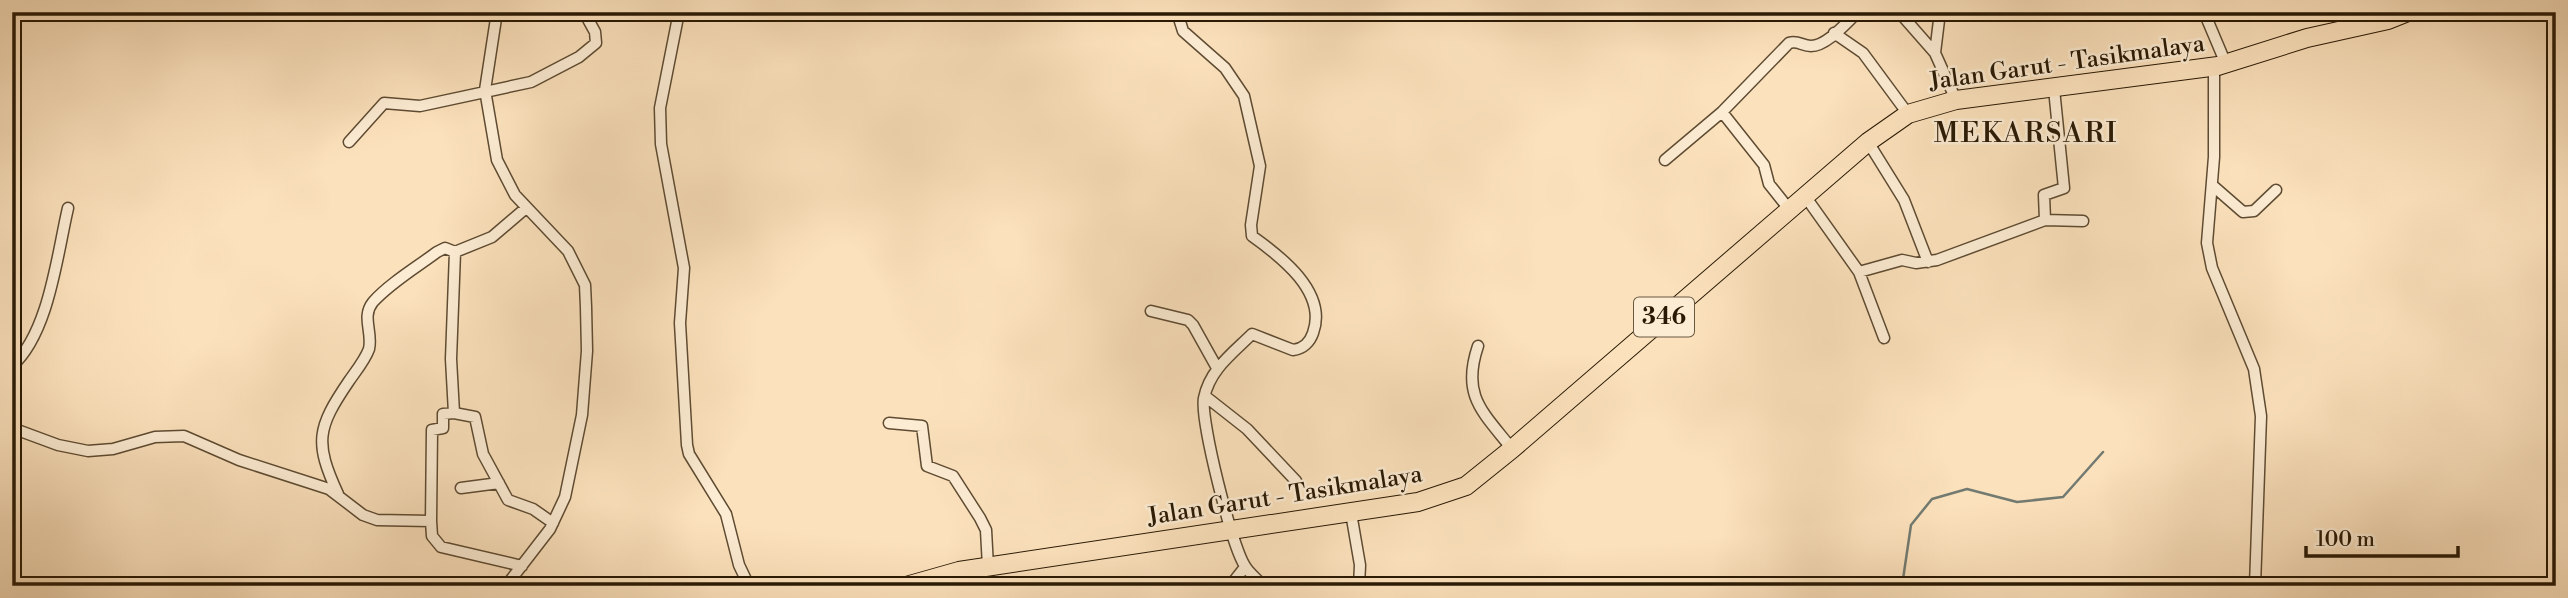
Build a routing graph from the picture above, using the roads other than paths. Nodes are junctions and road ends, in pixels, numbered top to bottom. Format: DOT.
graph roads {
  1 [pos="497,12"];
  2 [pos="584,12"];
  3 [pos="679,12"];
  4 [pos="1177,12"];
  5 [pos="1858,12"];
  6 [pos="1899,12"];
  7 [pos="1940,12"];
  8 [pos="2204,12"];
  9 [pos="2408,12"];
  10 [pos="2373,17"];
  11 [pos="1834,33"];
  12 [pos="1935,53"];
  13 [pos="2220,65"];
  14 [pos="2054,89"];
  15 [pos="485,90"];
  16 [pos="1956,100"];
  17 [pos="1722,112"];
  18 [pos="1908,114"];
  19 [pos="349,142"];
  20 [pos="1868,142"];
  21 [pos="1665,160"];
  22 [pos="2212,185"];
  23 [pos="2276,190"];
  24 [pos="1805,197"];
  25 [pos="68,208"];
  26 [pos="526,208"];
  27 [pos="1789,209"];
  28 [pos="2045,220"];
  29 [pos="2083,220"];
  30 [pos="455,252"];
  31 [pos="1928,262"];
  32 [pos="1859,272"];
  33 [pos="1151,311"];
  34 [pos="1884,338"];
  35 [pos="1478,346"];
  36 [pos="12,366"];
  37 [pos="1217,368"];
  38 [pos="1205,396"];
  39 [pos="454,413"];
  40 [pos="889,423"];
  41 [pos="12,428"];
  42 [pos="1512,449"];
  43 [pos="1296,481"];
  44 [pos="499,483"];
  45 [pos="461,488"];
  46 [pos="338,494"];
  47 [pos="1351,513"];
  48 [pos="431,521"];
  49 [pos="552,523"];
  50 [pos="1232,529"];
  51 [pos="522,566"];
  52 [pos="988,567"];
  53 [pos="1245,567"];
  54 [pos="506,586"];
  55 [pos="749,586"];
  56 [pos="906,586"];
  57 [pos="1230,586"];
  58 [pos="1263,586"];
  59 [pos="1359,586"];
  60 [pos="2255,586"];
  1 -- 15 [label="street"];
  2 -- 15 [label="street"];
  3 -- 55 [label="street"];
  4 -- 37 [label="street"];
  5 -- 11 [label="street"];
  6 -- 12 [label="street"];
  7 -- 12 [label="street"];
  8 -- 13 [label="street"];
  9 -- 10 [label="main road, Jalan Garut - Tasikmalaya / 346"];
  10 -- 13 [label="main road, Jalan Garut - Tasikmalaya / 346"];
  11 -- 17 [label="street"];
  11 -- 18 [label="street"];
  12 -- 16 [label="street"];
  13 -- 14 [label="main road, Jalan Garut - Tasikmalaya / 346"];
  13 -- 22 [label="street"];
  14 -- 16 [label="main road, Jalan Garut - Tasikmalaya / 346"];
  14 -- 28 [label="street"];
  15 -- 19 [label="street"];
  15 -- 26 [label="street"];
  16 -- 18 [label="main road, Jalan Garut - Tasikmalaya / 346"];
  17 -- 21 [label="street"];
  17 -- 27 [label="street"];
  18 -- 20 [label="main road, Jalan Garut - Tasikmalaya / 346"];
  20 -- 24 [label="main road, Jalan Garut - Tasikmalaya / 346"];
  20 -- 31 [label="street"];
  22 -- 23 [label="street"];
  22 -- 60 [label="street"];
  24 -- 27 [label="main road, Jalan Garut - Tasikmalaya / 346"];
  24 -- 32 [label="street"];
  25 -- 36 [label="street"];
  26 -- 30 [label="street"];
  26 -- 49 [label="street"];
  27 -- 42 [label="main road, Jalan Garut - Tasikmalaya / 346"];
  28 -- 29 [label="street"];
  28 -- 31 [label="street"];
  30 -- 39 [label="street"];
  30 -- 46 [label="street"];
  31 -- 32 [label="street"];
  32 -- 34 [label="street"];
  33 -- 37 [label="street"];
  35 -- 42 [label="street"];
  37 -- 38 [label="street"];
  38 -- 43 [label="street"];
  38 -- 50 [label="street"];
  39 -- 44 [label="street"];
  39 -- 48 [label="street"];
  40 -- 52 [label="street"];
  41 -- 46 [label="street"];
  42 -- 47 [label="main road, Jalan Garut - Tasikmalaya / 346"];
  44 -- 45 [label="street"];
  44 -- 49 [label="street"];
  46 -- 48 [label="street"];
  47 -- 50 [label="main road, Jalan Garut - Tasikmalaya / 346"];
  47 -- 59 [label="street"];
  48 -- 51 [label="street"];
  49 -- 51 [label="street"];
  50 -- 52 [label="main road, Jalan Garut - Tasikmalaya / 346"];
  50 -- 53 [label="street"];
  51 -- 54 [label="street"];
  52 -- 56 [label="main road, Jalan Garut - Tasikmalaya / 346"];
  53 -- 57 [label="street"];
  53 -- 58 [label="street"];
}
